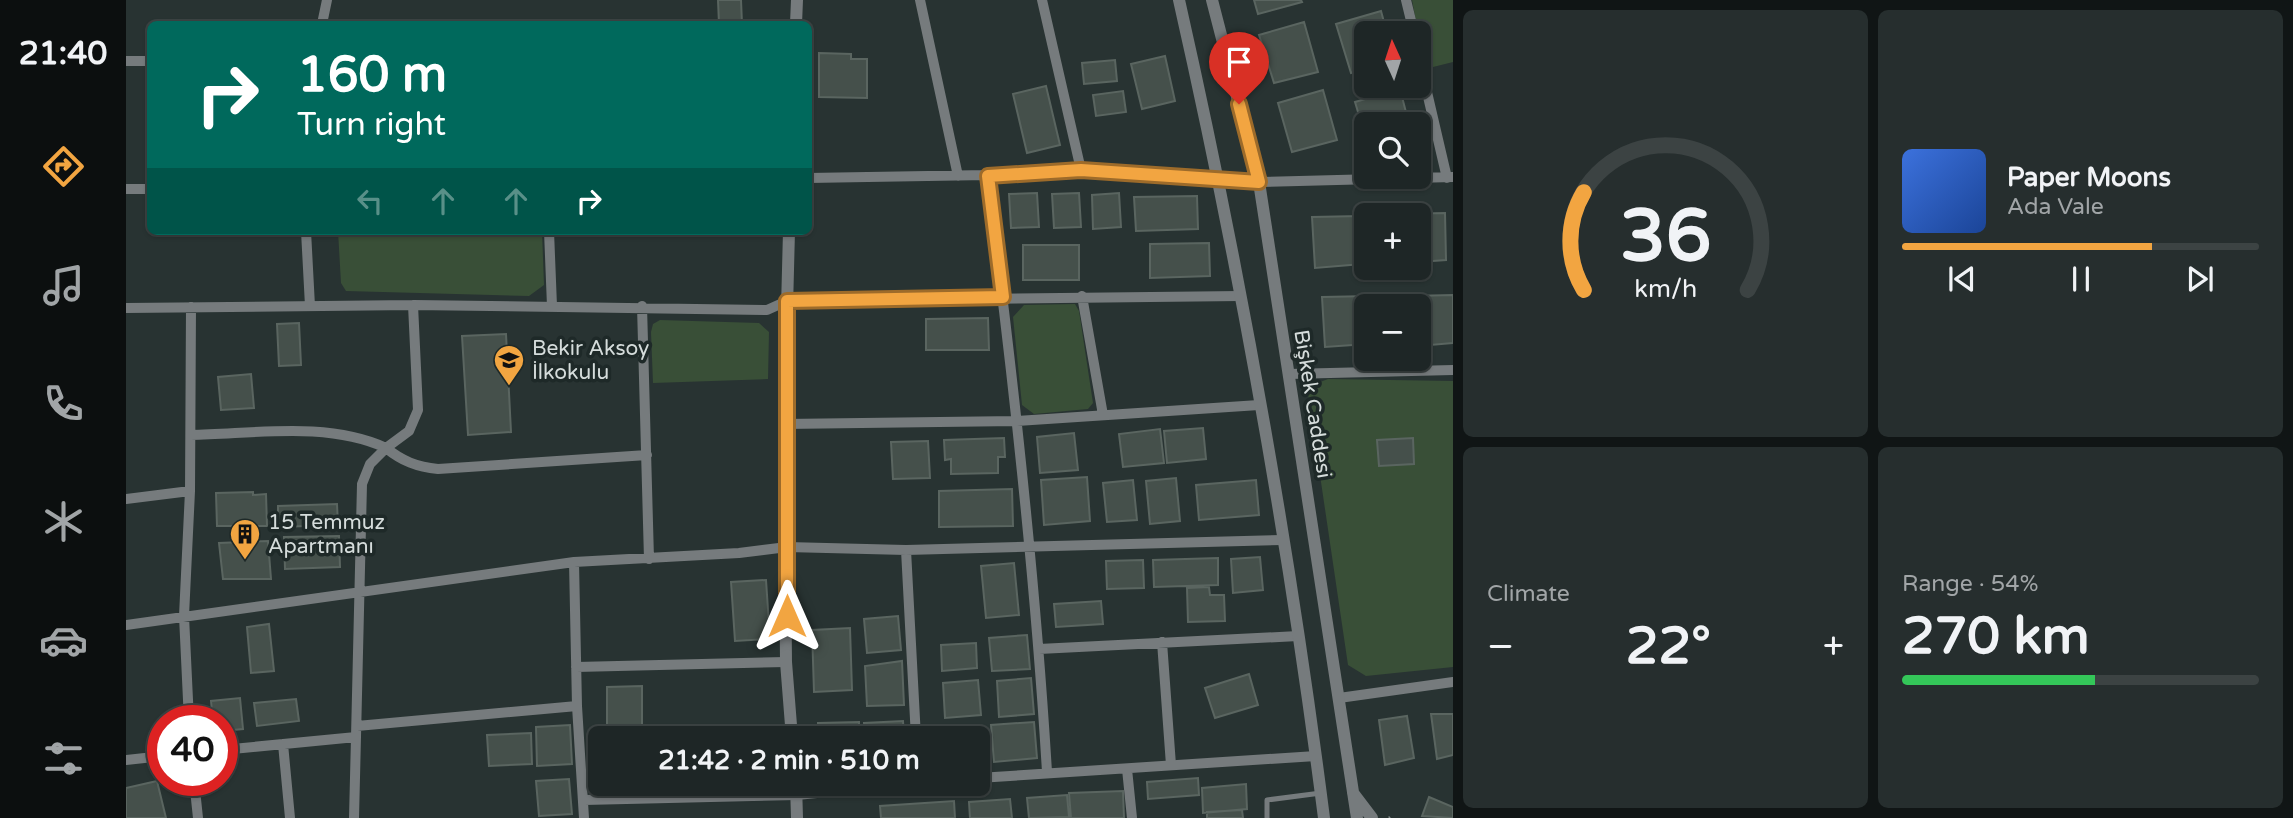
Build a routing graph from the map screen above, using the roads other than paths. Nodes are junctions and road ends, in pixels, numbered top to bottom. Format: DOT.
graph roads {
  1 [pos="327,0"];
  2 [pos="797,0"];
  3 [pos="920,0"];
  4 [pos="1042,0"];
  5 [pos="1180,0"];
  6 [pos="1212,0"];
  7 [pos="1406,0"];
  8 [pos="323,21"];
  9 [pos="796,21"];
  10 [pos="1410,21"];
  11 [pos="126,61"];
  12 [pos="147,61"];
  13 [pos="1429,98"];
  14 [pos="1081,170"];
  15 [pos="958,176"];
  16 [pos="988,176"];
  17 [pos="812,177"];
  18 [pos="1450,177"];
  19 [pos="1219,178"];
  20 [pos="1259,182"];
  21 [pos="126,189"];
  22 [pos="147,189"];
  23 [pos="306,235"];
  24 [pos="549,235"];
  25 [pos="789,235"];
  26 [pos="1082,296"];
  27 [pos="1241,296"];
  28 [pos="1003,297"];
  29 [pos="787,301"];
  30 [pos="414,305"];
  31 [pos="310,306"];
  32 [pos="552,306"];
  33 [pos="642,306"];
  34 [pos="191,307"];
  35 [pos="126,308"];
  36 [pos="1453,370"];
  37 [pos="1289,374"];
  38 [pos="1259,405"];
  39 [pos="1103,415"];
  40 [pos="1017,421"];
  41 [pos="784,424"];
  42 [pos="191,435"];
  43 [pos="386,448"];
  44 [pos="647,455"];
  45 [pos="190,491"];
  46 [pos="126,499"];
  47 [pos="1282,540"];
  48 [pos="1027,545"];
  49 [pos="787,547"];
  50 [pos="906,550"];
  51 [pos="649,559"];
  52 [pos="575,562"];
  53 [pos="362,590"];
  54 [pos="184,616"];
  55 [pos="126,625"];
  56 [pos="1298,636"];
  57 [pos="1162,642"];
  58 [pos="1039,649"];
  59 [pos="786,662"];
  60 [pos="576,667"];
  61 [pos="1453,682"];
  62 [pos="1339,698"];
  63 [pos="188,705"];
  64 [pos="577,706"];
  65 [pos="791,726"];
  66 [pos="915,726"];
  67 [pos="357,731"];
  68 [pos="283,744"];
  69 [pos="238,748"];
  70 [pos="1316,757"];
  71 [pos="147,758"];
  72 [pos="126,760"];
  73 [pos="1171,765"];
  74 [pos="1127,769"];
  75 [pos="1047,772"];
  76 [pos="990,777"];
  77 [pos="1352,791"];
  78 [pos="1321,793"];
  79 [pos="196,796"];
  80 [pos="661,796"];
  81 [pos="796,796"];
  82 [pos="584,800"];
  83 [pos="198,818"];
  84 [pos="290,818"];
  85 [pos="354,818"];
  86 [pos="584,818"];
  87 [pos="797,818"];
  88 [pos="1132,818"];
  89 [pos="1267,818"];
  90 [pos="1324,818"];
  91 [pos="1357,818"];
  92 [pos="1372,818"];
  1 -- 8 [label="street"];
  2 -- 9 [label="street"];
  3 -- 15 [label="street"];
  4 -- 14 [label="street"];
  5 -- 19 [label="street"];
  6 -- 20 [label="street, Bişkek Caddesi"];
  7 -- 10 [label="street"];
  11 -- 12 [label="street"];
  13 -- 18 [label="street"];
  14 -- 16 [label="street"];
  14 -- 19 [label="street"];
  15 -- 16 [label="street"];
  15 -- 17 [label="street"];
  16 -- 28 [label="street"];
  18 -- 20 [label="street"];
  19 -- 20 [label="street"];
  19 -- 27 [label="street"];
  20 -- 37 [label="street, Bişkek Caddesi"];
  21 -- 22 [label="street"];
  23 -- 31 [label="street"];
  24 -- 32 [label="street"];
  25 -- 29 [label="street"];
  26 -- 27 [label="street"];
  26 -- 28 [label="street"];
  26 -- 39 [label="street"];
  27 -- 38 [label="street"];
  28 -- 29 [label="street"];
  28 -- 40 [label="street"];
  29 -- 33 [label="street"];
  29 -- 41 [label="street"];
  30 -- 31 [label="street"];
  30 -- 32 [label="street"];
  30 -- 43 [label="street"];
  31 -- 34 [label="street"];
  32 -- 33 [label="street"];
  33 -- 44 [label="street"];
  34 -- 35 [label="street"];
  34 -- 42 [label="street"];
  36 -- 37 [label="street"];
  37 -- 62 [label="street, Bişkek Caddesi"];
  38 -- 39 [label="street"];
  38 -- 47 [label="street"];
  39 -- 40 [label="street"];
  40 -- 41 [label="street"];
  40 -- 48 [label="street"];
  41 -- 49 [label="street"];
  42 -- 43 [label="street"];
  42 -- 45 [label="street"];
  43 -- 44 [label="street"];
  43 -- 53 [label="street"];
  44 -- 51 [label="street"];
  45 -- 46 [label="street"];
  45 -- 54 [label="street"];
  47 -- 48 [label="street"];
  47 -- 56 [label="street"];
  48 -- 50 [label="street"];
  48 -- 58 [label="street"];
  49 -- 50 [label="street"];
  49 -- 51 [label="street"];
  49 -- 59 [label="street"];
  50 -- 66 [label="street"];
  51 -- 52 [label="street"];
  52 -- 53 [label="street"];
  52 -- 60 [label="street"];
  53 -- 54 [label="street"];
  53 -- 67 [label="street"];
  54 -- 55 [label="street"];
  54 -- 63 [label="street"];
  56 -- 57 [label="street"];
  56 -- 70 [label="street"];
  57 -- 58 [label="street"];
  57 -- 73 [label="street"];
  58 -- 75 [label="street"];
  59 -- 60 [label="street"];
  59 -- 65 [label="street"];
  60 -- 64 [label="street"];
  61 -- 62 [label="street"];
  62 -- 77 [label="street, Bişkek Caddesi"];
  64 -- 67 [label="street"];
  64 -- 82 [label="street"];
  67 -- 68 [label="street"];
  67 -- 85 [label="street"];
  68 -- 69 [label="street"];
  68 -- 84 [label="street"];
  70 -- 73 [label="street"];
  70 -- 78 [label="street"];
  71 -- 72 [label="street"];
  73 -- 74 [label="street"];
  74 -- 75 [label="street"];
  74 -- 88 [label="street"];
  75 -- 76 [label="street"];
  77 -- 91 [label="street, Bişkek Caddesi"];
  77 -- 92 [label="street"];
  78 -- 89 [label="lane"];
  78 -- 90 [label="street"];
  79 -- 83 [label="street"];
  80 -- 82 [label="street"];
  81 -- 87 [label="street"];
  82 -- 86 [label="street"];
}
